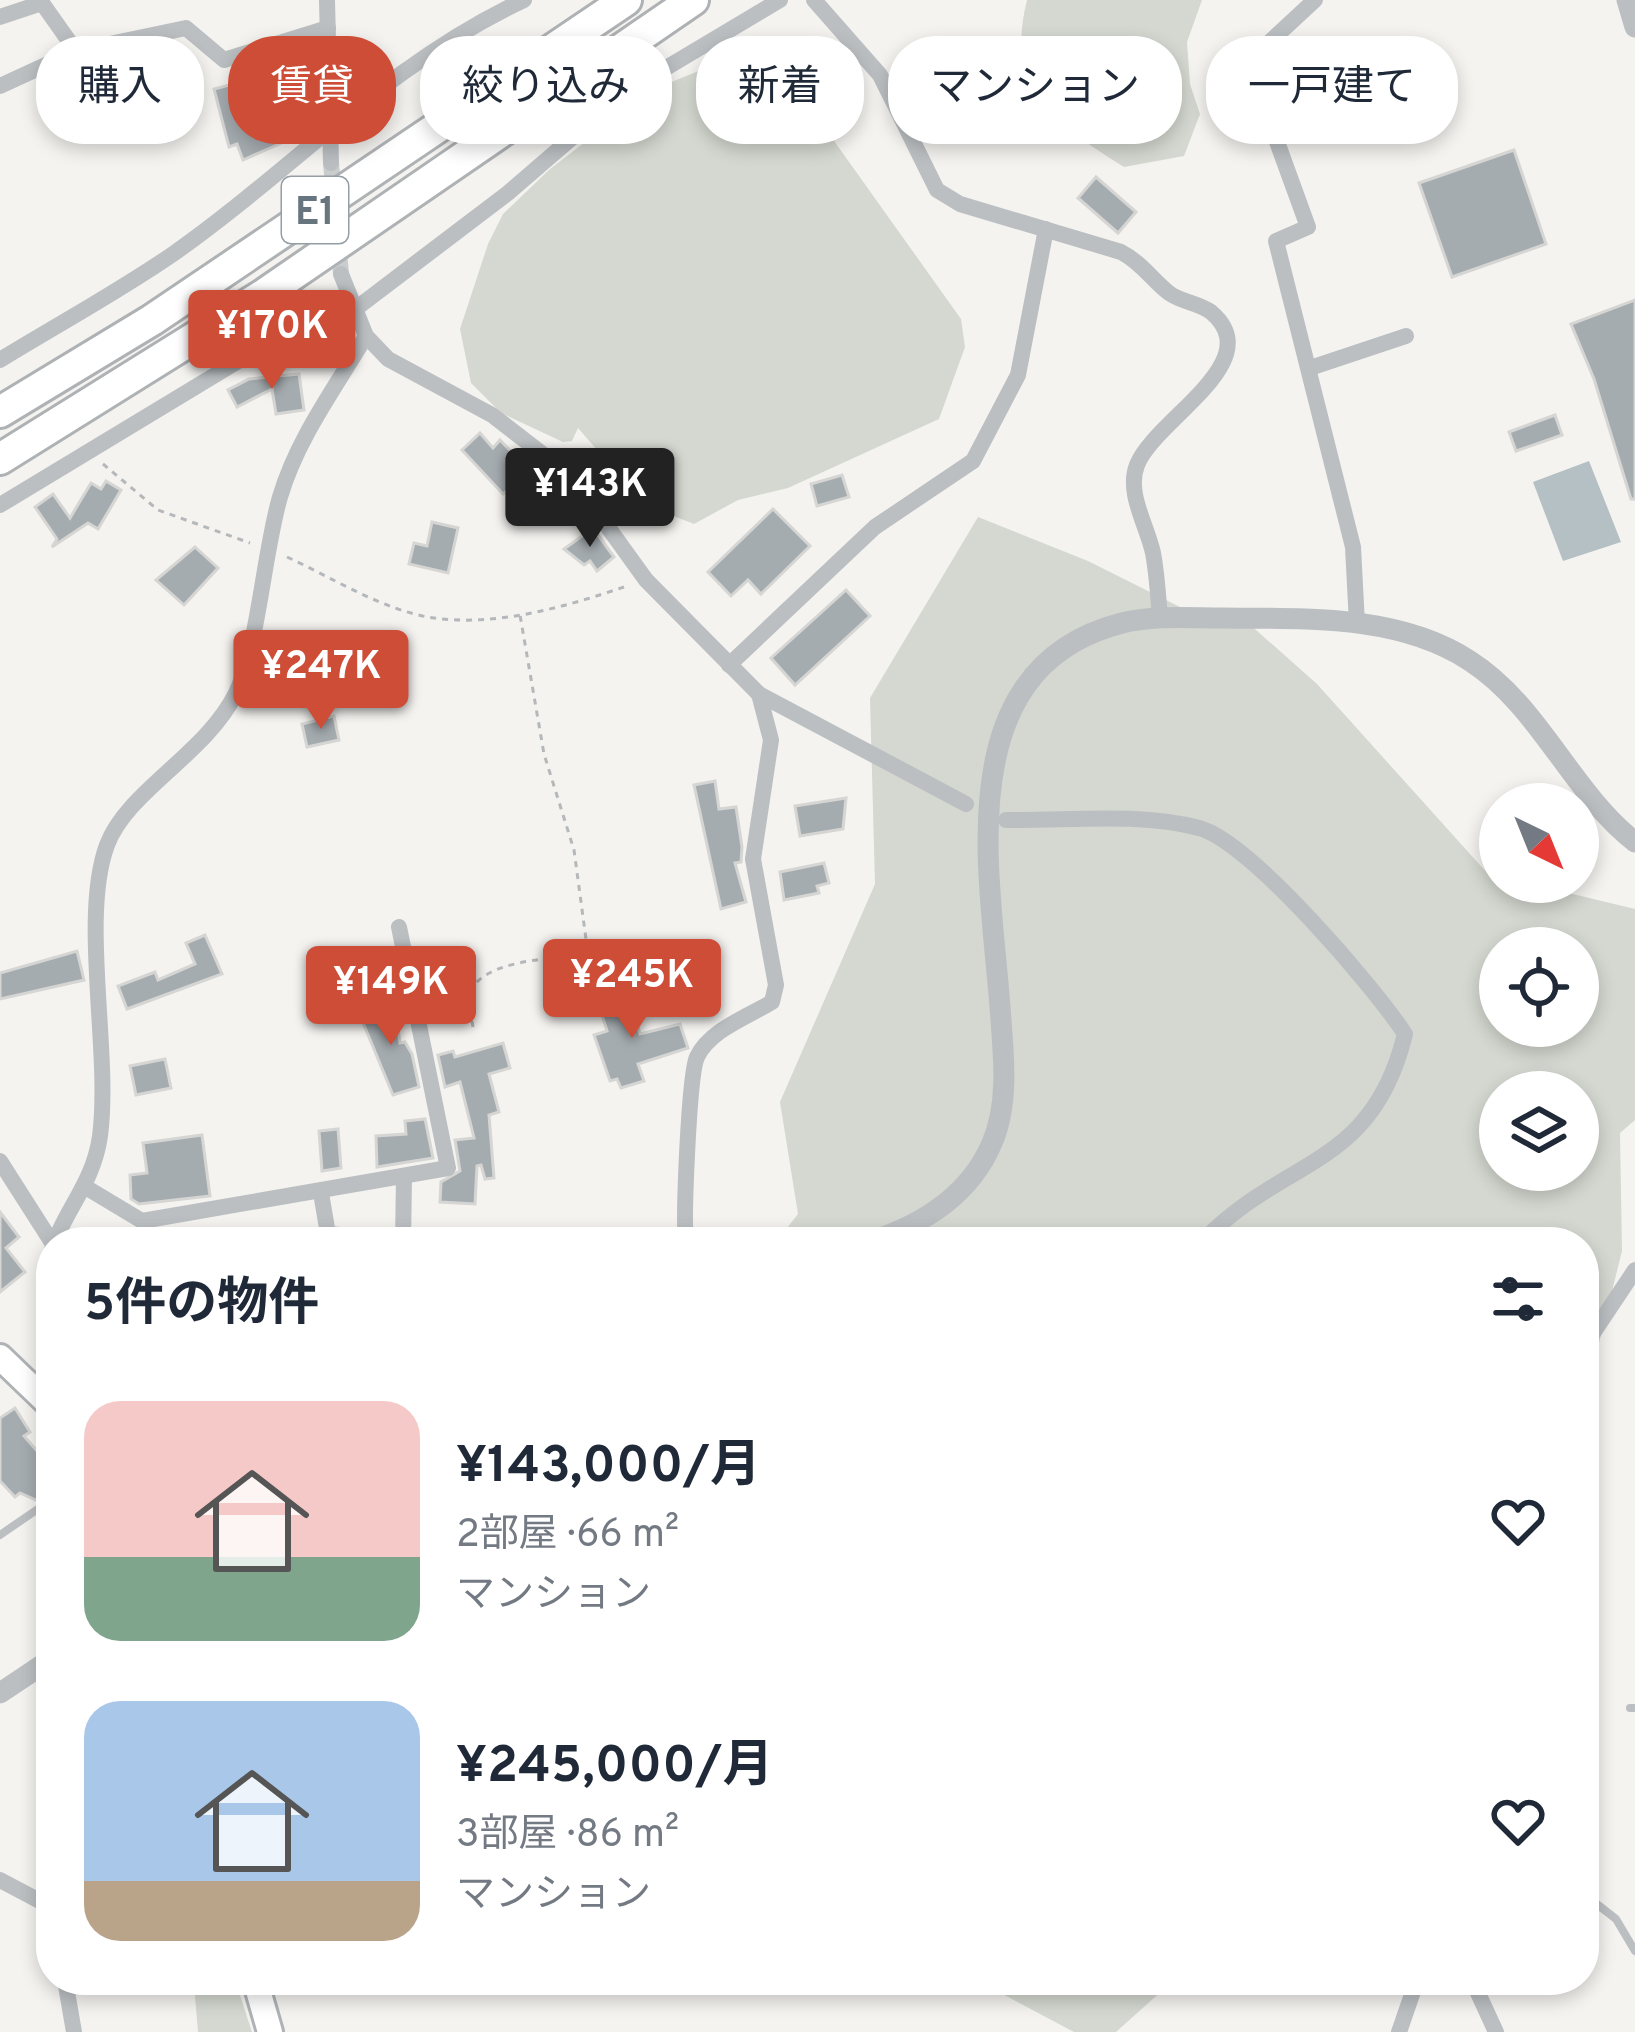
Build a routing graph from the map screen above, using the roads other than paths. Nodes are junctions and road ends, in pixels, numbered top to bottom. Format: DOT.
graph roads {
  1 [pos="327,0"];
  2 [pos="524,0"];
  3 [pos="626,0"];
  4 [pos="693,0"];
  5 [pos="780,0"];
  6 [pos="814,0"];
  7 [pos="1315,0"];
  8 [pos="1628,0"];
  9 [pos="0,17"];
  10 [pos="1635,26"];
  11 [pos="328,28"];
  12 [pos="65,36"];
  13 [pos="148,36"];
  14 [pos="196,36"];
  15 [pos="328,36"];
  16 [pos="204,43"];
  17 [pos="36,69"];
  18 [pos="396,75"];
  19 [pos="0,86"];
  20 [pos="308,144"];
  21 [pos="330,144"];
  22 [pos="332,163"];
  23 [pos="1046,229"];
  24 [pos="341,274"];
  25 [pos="354,310"];
  26 [pos="366,336"];
  27 [pos="1406,336"];
  28 [pos="0,360"];
  29 [pos="1310,368"];
  30 [pos="0,412"];
  31 [pos="0,459"];
  32 [pos="0,505"];
  33 [pos="1160,617"];
  34 [pos="1357,624"];
  35 [pos="729,665"];
  36 [pos="759,694"];
  37 [pos="966,804"];
  38 [pos="1006,820"];
  39 [pos="1635,842"];
  40 [pos="399,927"];
  41 [pos="0,1160"];
  42 [pos="404,1178"];
  43 [pos="87,1188"];
  44 [pos="321,1193"];
  45 [pos="42,1227"];
  46 [pos="61,1227"];
  47 [pos="327,1227"];
  48 [pos="404,1227"];
  49 [pos="684,1227"];
  50 [pos="910,1227"];
  51 [pos="1218,1227"];
  52 [pos="1635,1270"];
  53 [pos="1599,1324"];
  54 [pos="0,1358"];
  55 [pos="36,1390"];
  56 [pos="36,1510"];
  57 [pos="0,1535"];
  58 [pos="36,1669"];
  59 [pos="0,1693"];
  60 [pos="0,1880"];
  61 [pos="36,1899"];
  62 [pos="1599,1906"];
  63 [pos="1635,1952"];
  64 [pos="67,1995"];
  65 [pos="260,1995"];
  66 [pos="1412,1995"];
  67 [pos="1479,1995"];
  68 [pos="74,2032"];
  69 [pos="270,2032"];
  70 [pos="1399,2032"];
  71 [pos="1496,2032"];
  1 -- 11 [label="street"];
  2 -- 18 [label="street"];
  3 -- 30 [label="highway, E1"];
  4 -- 31 [label="highway, E1"];
  5 -- 25 [label="street"];
  6 -- 23 [label="street"];
  7 -- 29 [label="street"];
  8 -- 10 [label="street"];
  9 -- 12 [label="street"];
  11 -- 15 [label="street"];
  11 -- 16 [label="street"];
  13 -- 14 [label="street"];
  17 -- 19 [label="street"];
  20 -- 28 [label="street"];
  21 -- 22 [label="street"];
  23 -- 33 [label="street"];
  23 -- 35 [label="street"];
  24 -- 25 [label="street"];
  25 -- 26 [label="street"];
  25 -- 32 [label="street"];
  26 -- 35 [label="street"];
  26 -- 43 [label="street"];
  27 -- 29 [label="street"];
  29 -- 34 [label="street"];
  33 -- 34 [label="street"];
  33 -- 50 [label="street"];
  34 -- 39 [label="street"];
  35 -- 36 [label="street"];
  36 -- 37 [label="street"];
  36 -- 49 [label="street"];
  38 -- 51 [label="street"];
  40 -- 42 [label="street"];
  41 -- 45 [label="street"];
  42 -- 44 [label="street"];
  42 -- 48 [label="street"];
  43 -- 44 [label="street"];
  43 -- 46 [label="street"];
  44 -- 47 [label="street"];
  52 -- 53 [label="street"];
  54 -- 55 [label="main road"];
  56 -- 57 [label="lane"];
  58 -- 59 [label="street"];
  60 -- 61 [label="street"];
  62 -- 63 [label="lane"];
  64 -- 68 [label="street"];
  65 -- 69 [label="main road"];
  66 -- 70 [label="street"];
  67 -- 71 [label="street"];
}
